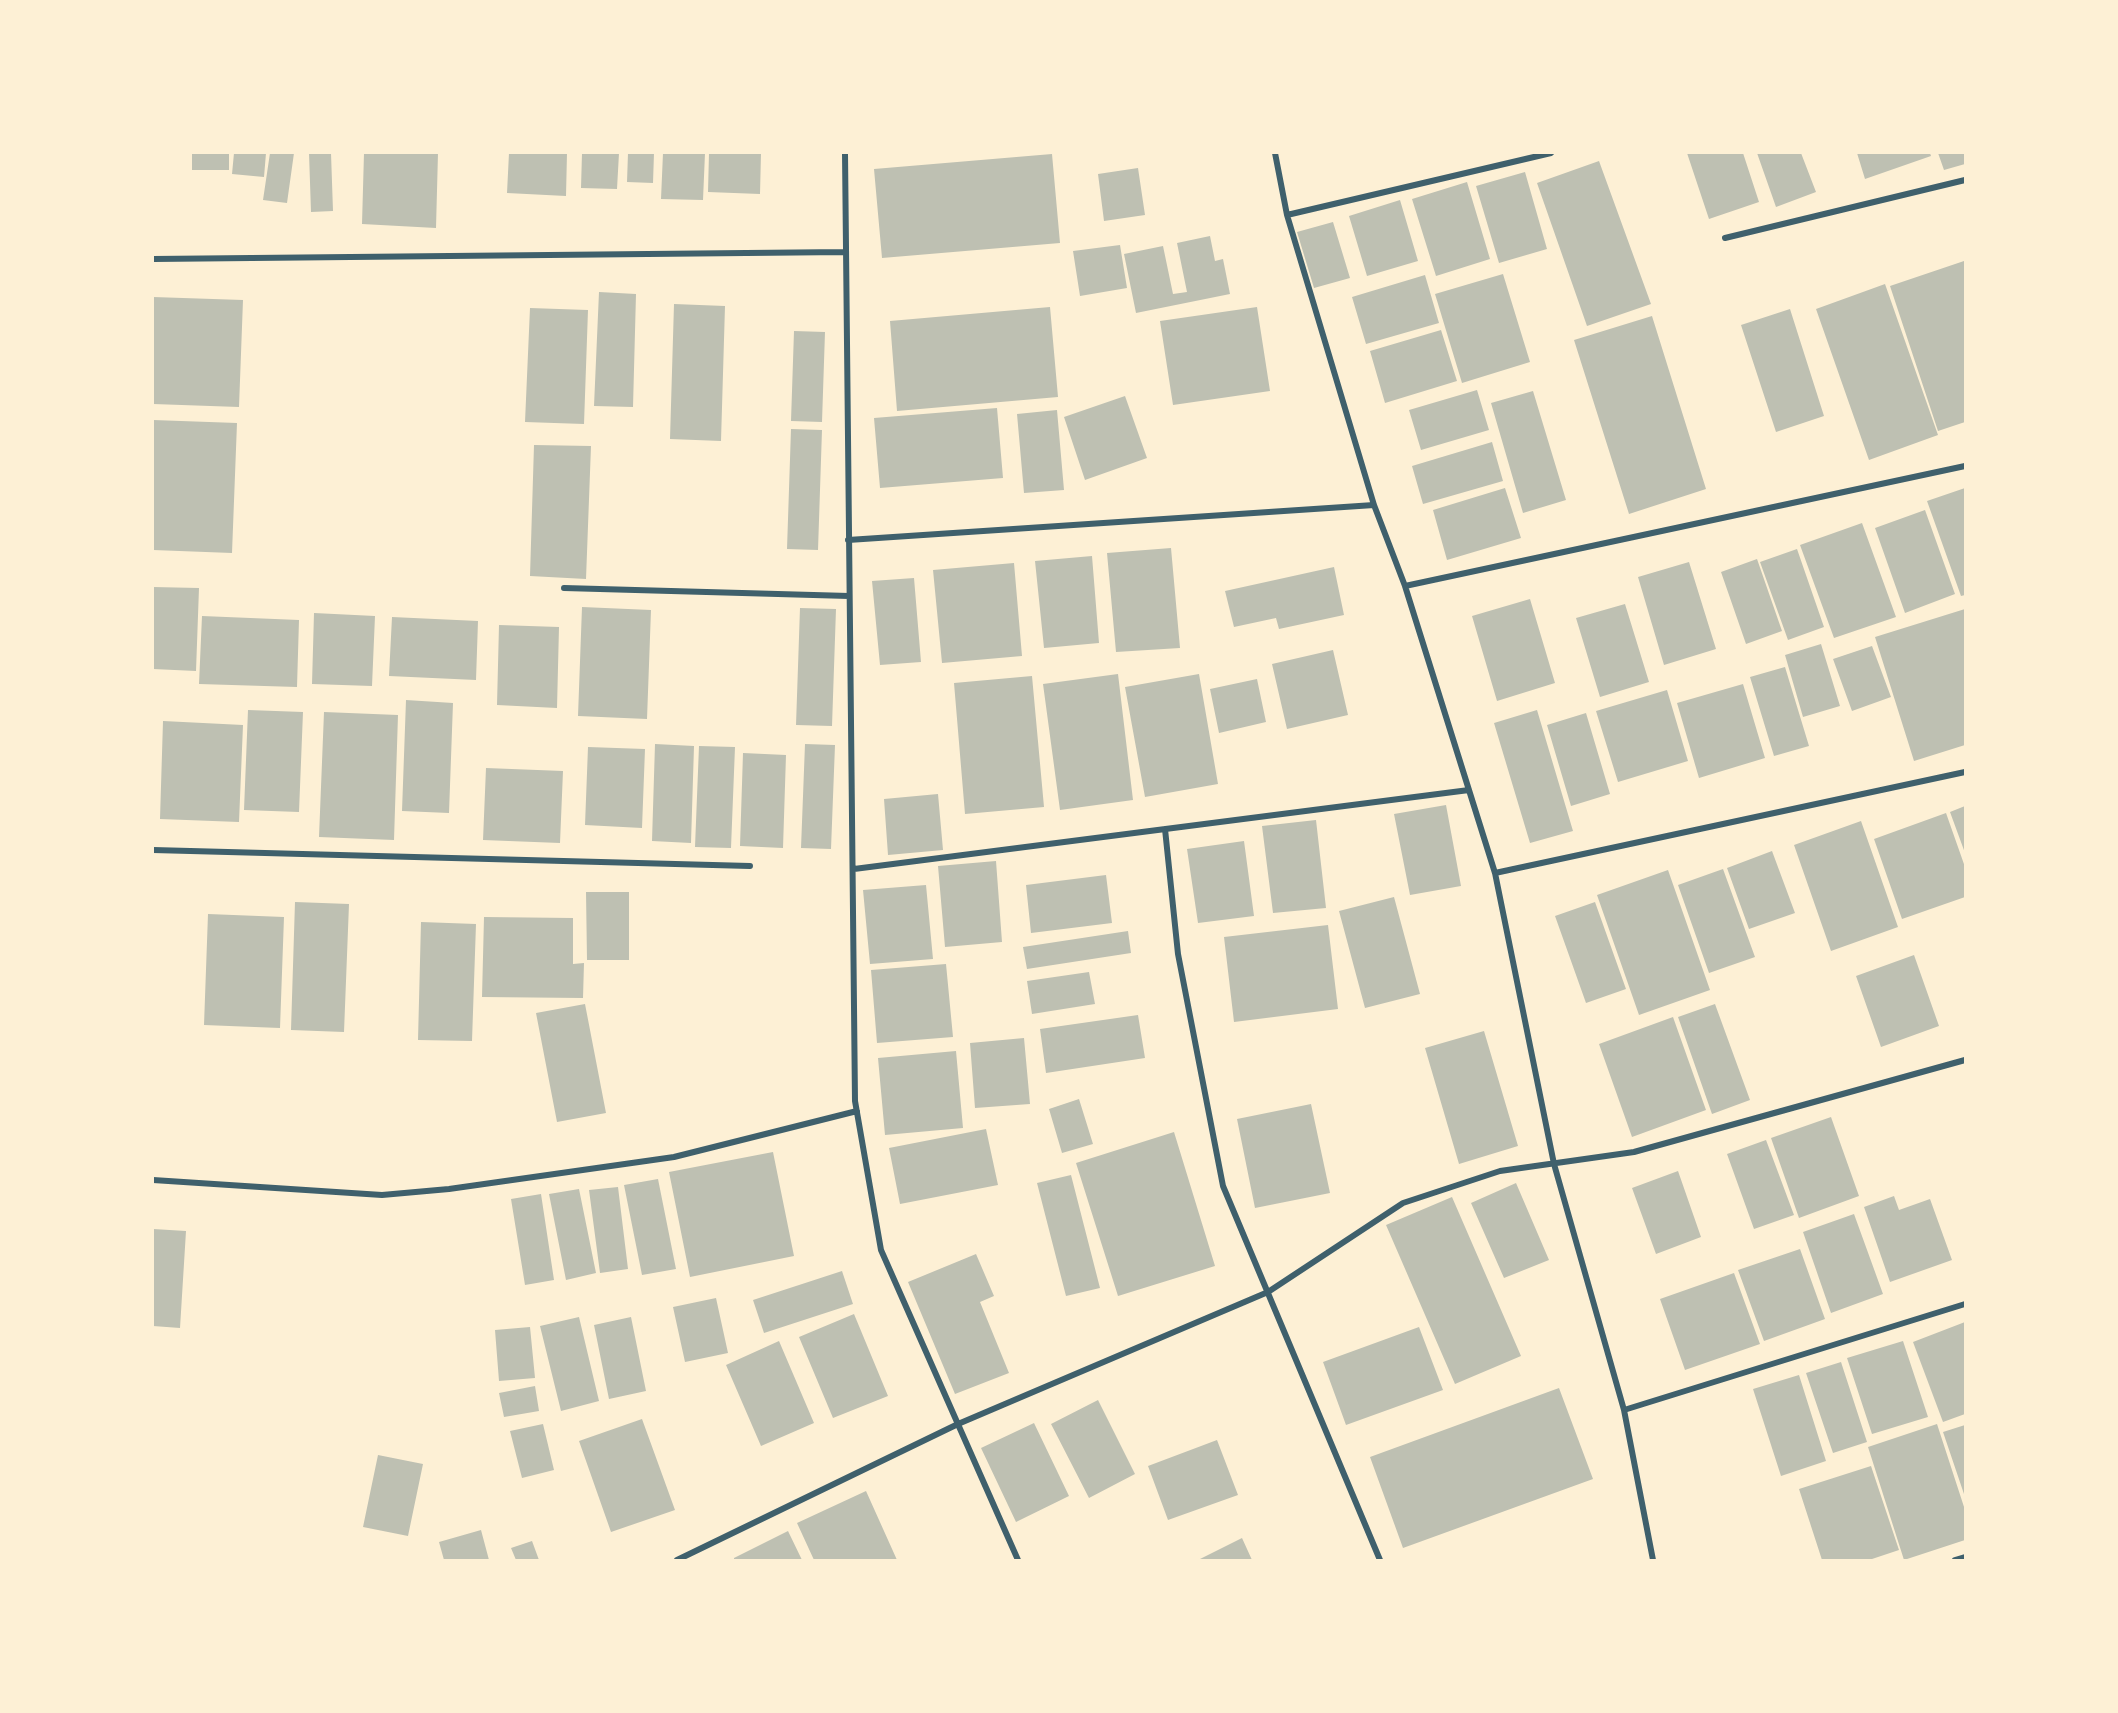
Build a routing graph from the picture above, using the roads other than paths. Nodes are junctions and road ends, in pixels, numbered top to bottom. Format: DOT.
graph roads {
  1 [pos="845,153"];
  2 [pos="1275,153"];
  3 [pos="1551,153"];
  4 [pos="1965,180"];
  5 [pos="1287,214"];
  6 [pos="1725,238"];
  7 [pos="845,252"];
  8 [pos="153,259"];
  9 [pos="1965,466"];
  10 [pos="1374,505"];
  11 [pos="848,540"];
  12 [pos="1405,586"];
  13 [pos="564,588"];
  14 [pos="849,597"];
  15 [pos="1965,772"];
  16 [pos="1469,790"];
  17 [pos="1165,830"];
  18 [pos="153,850"];
  19 [pos="750,866"];
  20 [pos="854,869"];
  21 [pos="1495,873"];
  22 [pos="1965,1060"];
  23 [pos="857,1112"];
  24 [pos="1554,1164"];
  25 [pos="153,1180"];
  26 [pos="1268,1292"];
  27 [pos="1965,1304"];
  28 [pos="1624,1410"];
  29 [pos="958,1424"];
  30 [pos="1965,1557"];
  31 [pos="677,1560"];
  32 [pos="1018,1560"];
  33 [pos="1380,1560"];
  34 [pos="1653,1560"];
  35 [pos="1955,1560"];
  1 -- 7 [label="street"];
  2 -- 5 [label="street"];
  3 -- 5 [label="street"];
  4 -- 6 [label="street"];
  5 -- 10 [label="street"];
  7 -- 8 [label="street"];
  7 -- 11 [label="street"];
  9 -- 12 [label="street"];
  10 -- 11 [label="street"];
  10 -- 12 [label="street"];
  11 -- 14 [label="street"];
  12 -- 16 [label="street"];
  13 -- 14 [label="street"];
  14 -- 20 [label="street"];
  15 -- 21 [label="street"];
  16 -- 17 [label="street"];
  16 -- 21 [label="street"];
  17 -- 20 [label="street"];
  17 -- 26 [label="street"];
  18 -- 19 [label="street"];
  20 -- 23 [label="street"];
  21 -- 24 [label="street"];
  22 -- 24 [label="street"];
  23 -- 25 [label="street"];
  23 -- 29 [label="street"];
  24 -- 26 [label="street"];
  24 -- 28 [label="street"];
  26 -- 29 [label="street"];
  26 -- 33 [label="street"];
  27 -- 28 [label="street"];
  28 -- 34 [label="street"];
  29 -- 31 [label="street"];
  29 -- 32 [label="street"];
  30 -- 35 [label="street"];
}
